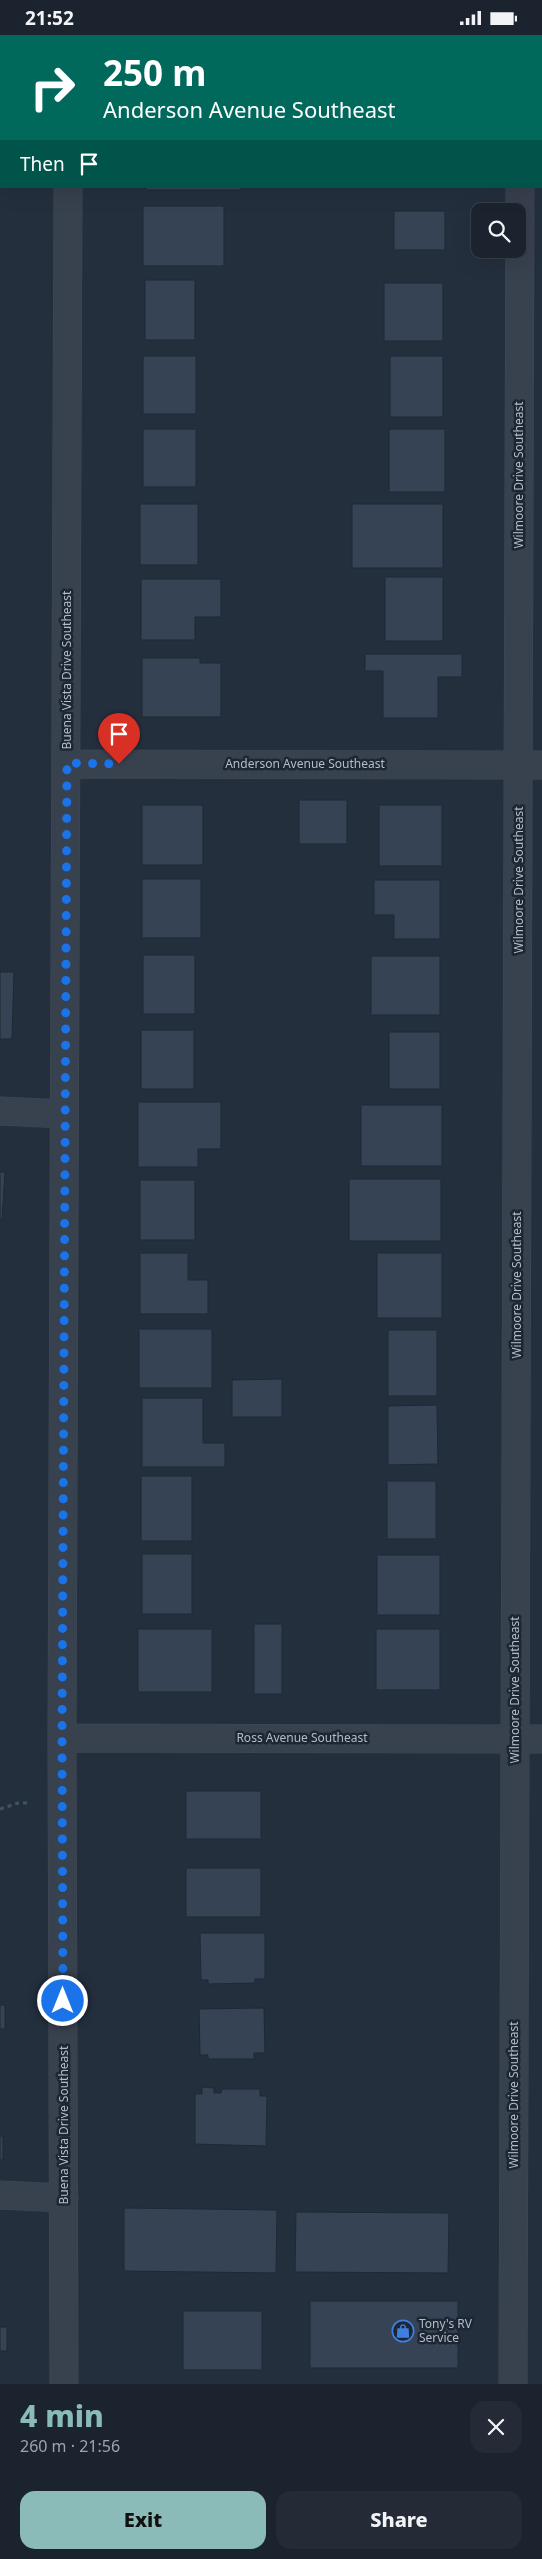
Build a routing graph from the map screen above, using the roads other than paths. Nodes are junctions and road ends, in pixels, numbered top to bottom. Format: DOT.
graph roads {
  1 [pos="68,187"];
  2 [pos="520,187"];
  3 [pos="67,763"];
  4 [pos="530,765"];
  5 [pos="0,1111"];
  6 [pos="64,1115"];
  7 [pos="62,1738"];
  8 [pos="515,1738"];
  9 [pos="542,1739"];
  10 [pos="0,2195"];
  11 [pos="64,2198"];
  12 [pos="64,2384"];
  13 [pos="513,2384"];
  1 -- 3 [label="street, Buena Vista Drive Southeast"];
  2 -- 4 [label="street, Wilmoore Drive Southeast"];
  3 -- 4 [label="street, Anderson Avenue Southeast"];
  3 -- 6 [label="street, Buena Vista Drive Southeast"];
  4 -- 8 [label="street, Wilmoore Drive Southeast"];
  5 -- 6 [label="street"];
  6 -- 7 [label="street, Buena Vista Drive Southeast"];
  7 -- 8 [label="street, Ross Avenue Southeast"];
  7 -- 11 [label="street, Buena Vista Drive Southeast"];
  8 -- 9 [label="street, Ross Avenue Southeast"];
  8 -- 13 [label="street, Wilmoore Drive Southeast"];
  10 -- 11 [label="street"];
  11 -- 12 [label="street, Buena Vista Drive Southeast"];
}
